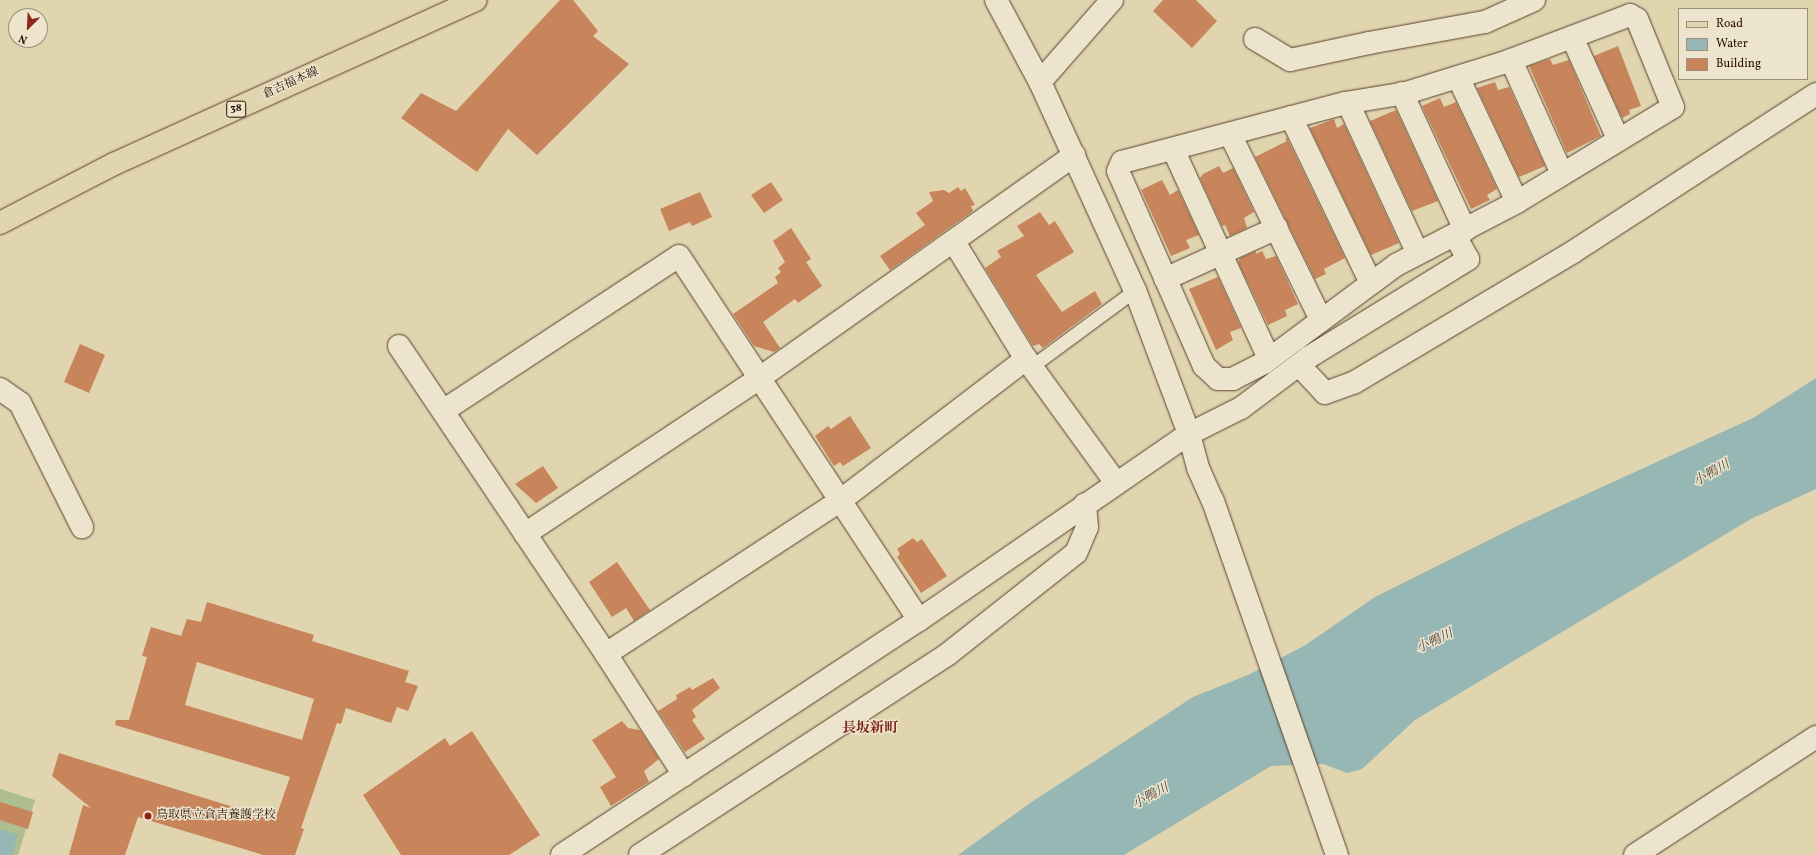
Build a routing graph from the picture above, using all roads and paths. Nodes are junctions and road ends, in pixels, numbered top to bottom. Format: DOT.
graph roads {
  1 [pos="476,0"];
  2 [pos="996,0"];
  3 [pos="1112,0"];
  4 [pos="1534,0"];
  5 [pos="1572,37"];
  6 [pos="1255,39"];
  7 [pos="1511,60"];
  8 [pos="1458,77"];
  9 [pos="1040,82"];
  10 [pos="1402,93"];
  11 [pos="1816,94"];
  12 [pos="1348,103"];
  13 [pos="1291,117"];
  14 [pos="1230,134"];
  15 [pos="1618,139"];
  16 [pos="1173,149"];
  17 [pos="1074,155"];
  18 [pos="1562,174"];
  19 [pos="1516,202"];
  20 [pos="0,223"];
  21 [pos="1276,228"];
  22 [pos="1460,233"];
  23 [pos="954,242"];
  24 [pos="1221,254"];
  25 [pos="1418,254"];
  26 [pos="1165,279"];
  27 [pos="1371,283"];
  28 [pos="1135,290"];
  29 [pos="1321,320"];
  30 [pos="399,346"];
  31 [pos="1269,359"];
  32 [pos="1029,363"];
  33 [pos="1299,365"];
  34 [pos="761,377"];
  35 [pos="0,389"];
  36 [pos="443,412"];
  37 [pos="1189,434"];
  38 [pos="1116,483"];
  39 [pos="841,500"];
  40 [pos="1086,504"];
  41 [pos="82,527"];
  42 [pos="525,534"];
  43 [pos="919,620"];
  44 [pos="606,654"];
  45 [pos="1816,737"];
  46 [pos="684,774"];
  47 [pos="562,855"];
  48 [pos="640,855"];
  49 [pos="1337,855"];
  50 [pos="1635,855"];
  1 -- 20 [label="main road, 倉吉福本線 / 38"];
  2 -- 9 [label="street"];
  3 -- 9 [label="street"];
  4 -- 6 [label="street"];
  5 -- 7 [label="street"];
  5 -- 15 [label="street"];
  5 -- 15 [label="street"];
  7 -- 8 [label="street"];
  7 -- 18 [label="street"];
  8 -- 10 [label="street"];
  8 -- 19 [label="street"];
  9 -- 17 [label="street"];
  10 -- 12 [label="street"];
  10 -- 22 [label="street"];
  11 -- 33 [label="street"];
  12 -- 13 [label="street"];
  12 -- 25 [label="street"];
  13 -- 14 [label="street"];
  13 -- 27 [label="street"];
  14 -- 16 [label="street"];
  14 -- 21 [label="street"];
  15 -- 18 [label="street"];
  16 -- 24 [label="street"];
  16 -- 26 [label="street"];
  17 -- 23 [label="street"];
  17 -- 28 [label="street"];
  18 -- 19 [label="street"];
  19 -- 22 [label="street"];
  21 -- 24 [label="street"];
  21 -- 29 [label="street"];
  22 -- 25 [label="street"];
  22 -- 33 [label="street"];
  23 -- 32 [label="street"];
  23 -- 34 [label="street"];
  24 -- 26 [label="street"];
  24 -- 31 [label="street"];
  25 -- 27 [label="street"];
  26 -- 31 [label="street"];
  27 -- 29 [label="street"];
  28 -- 32 [label="lane"];
  28 -- 37 [label="street"];
  29 -- 31 [label="street"];
  30 -- 36 [label="street"];
  32 -- 38 [label="street"];
  32 -- 39 [label="street"];
  33 -- 37 [label="street"];
  34 -- 36 [label="street"];
  34 -- 39 [label="street"];
  34 -- 42 [label="street"];
  35 -- 41 [label="street"];
  36 -- 42 [label="street"];
  37 -- 38 [label="street"];
  37 -- 49 [label="street"];
  38 -- 40 [label="street"];
  39 -- 43 [label="street"];
  39 -- 44 [label="street"];
  40 -- 43 [label="street"];
  40 -- 48 [label="street"];
  42 -- 44 [label="street"];
  43 -- 46 [label="street"];
  44 -- 46 [label="street"];
  45 -- 50 [label="street"];
  46 -- 47 [label="street"];
}
